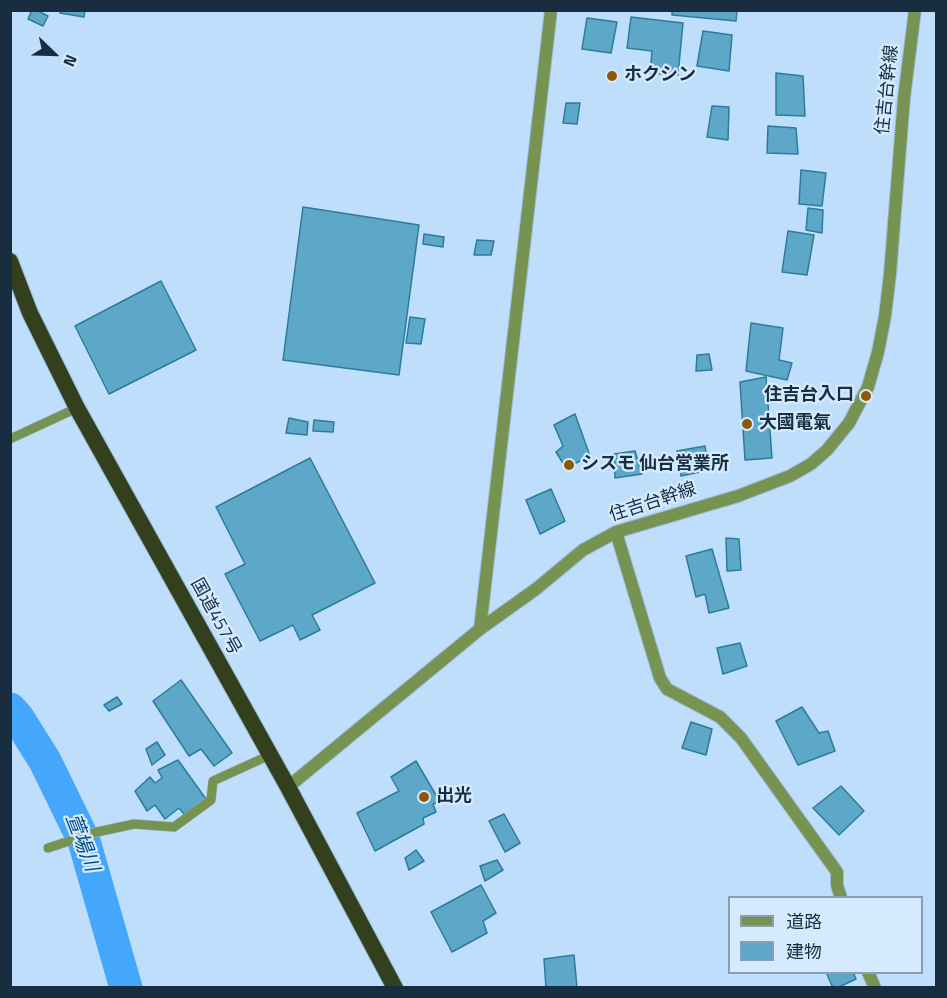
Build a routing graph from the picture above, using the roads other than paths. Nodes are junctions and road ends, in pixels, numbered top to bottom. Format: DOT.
graph roads {
  1 [pos="551,10"];
  2 [pos="915,10"];
  3 [pos="10,261"];
  4 [pos="77,408"];
  5 [pos="10,439"];
  6 [pos="616,532"];
  7 [pos="480,630"];
  8 [pos="270,756"];
  9 [pos="288,788"];
  10 [pos="48,848"];
  11 [pos="841,896"];
  12 [pos="395,987"];
  1 -- 7 [label="street"];
  2 -- 6 [label="street, 住吉台幹線"];
  3 -- 4 [label="highway, 国道457号"];
  4 -- 5 [label="lane"];
  4 -- 8 [label="highway, 国道457号"];
  6 -- 7 [label="street, 住吉台幹線"];
  6 -- 11 [label="street"];
  7 -- 9 [label="street, 住吉台幹線"];
  8 -- 9 [label="highway, 国道457号"];
  8 -- 10 [label="lane"];
  9 -- 12 [label="highway, 国道457号"];
}
